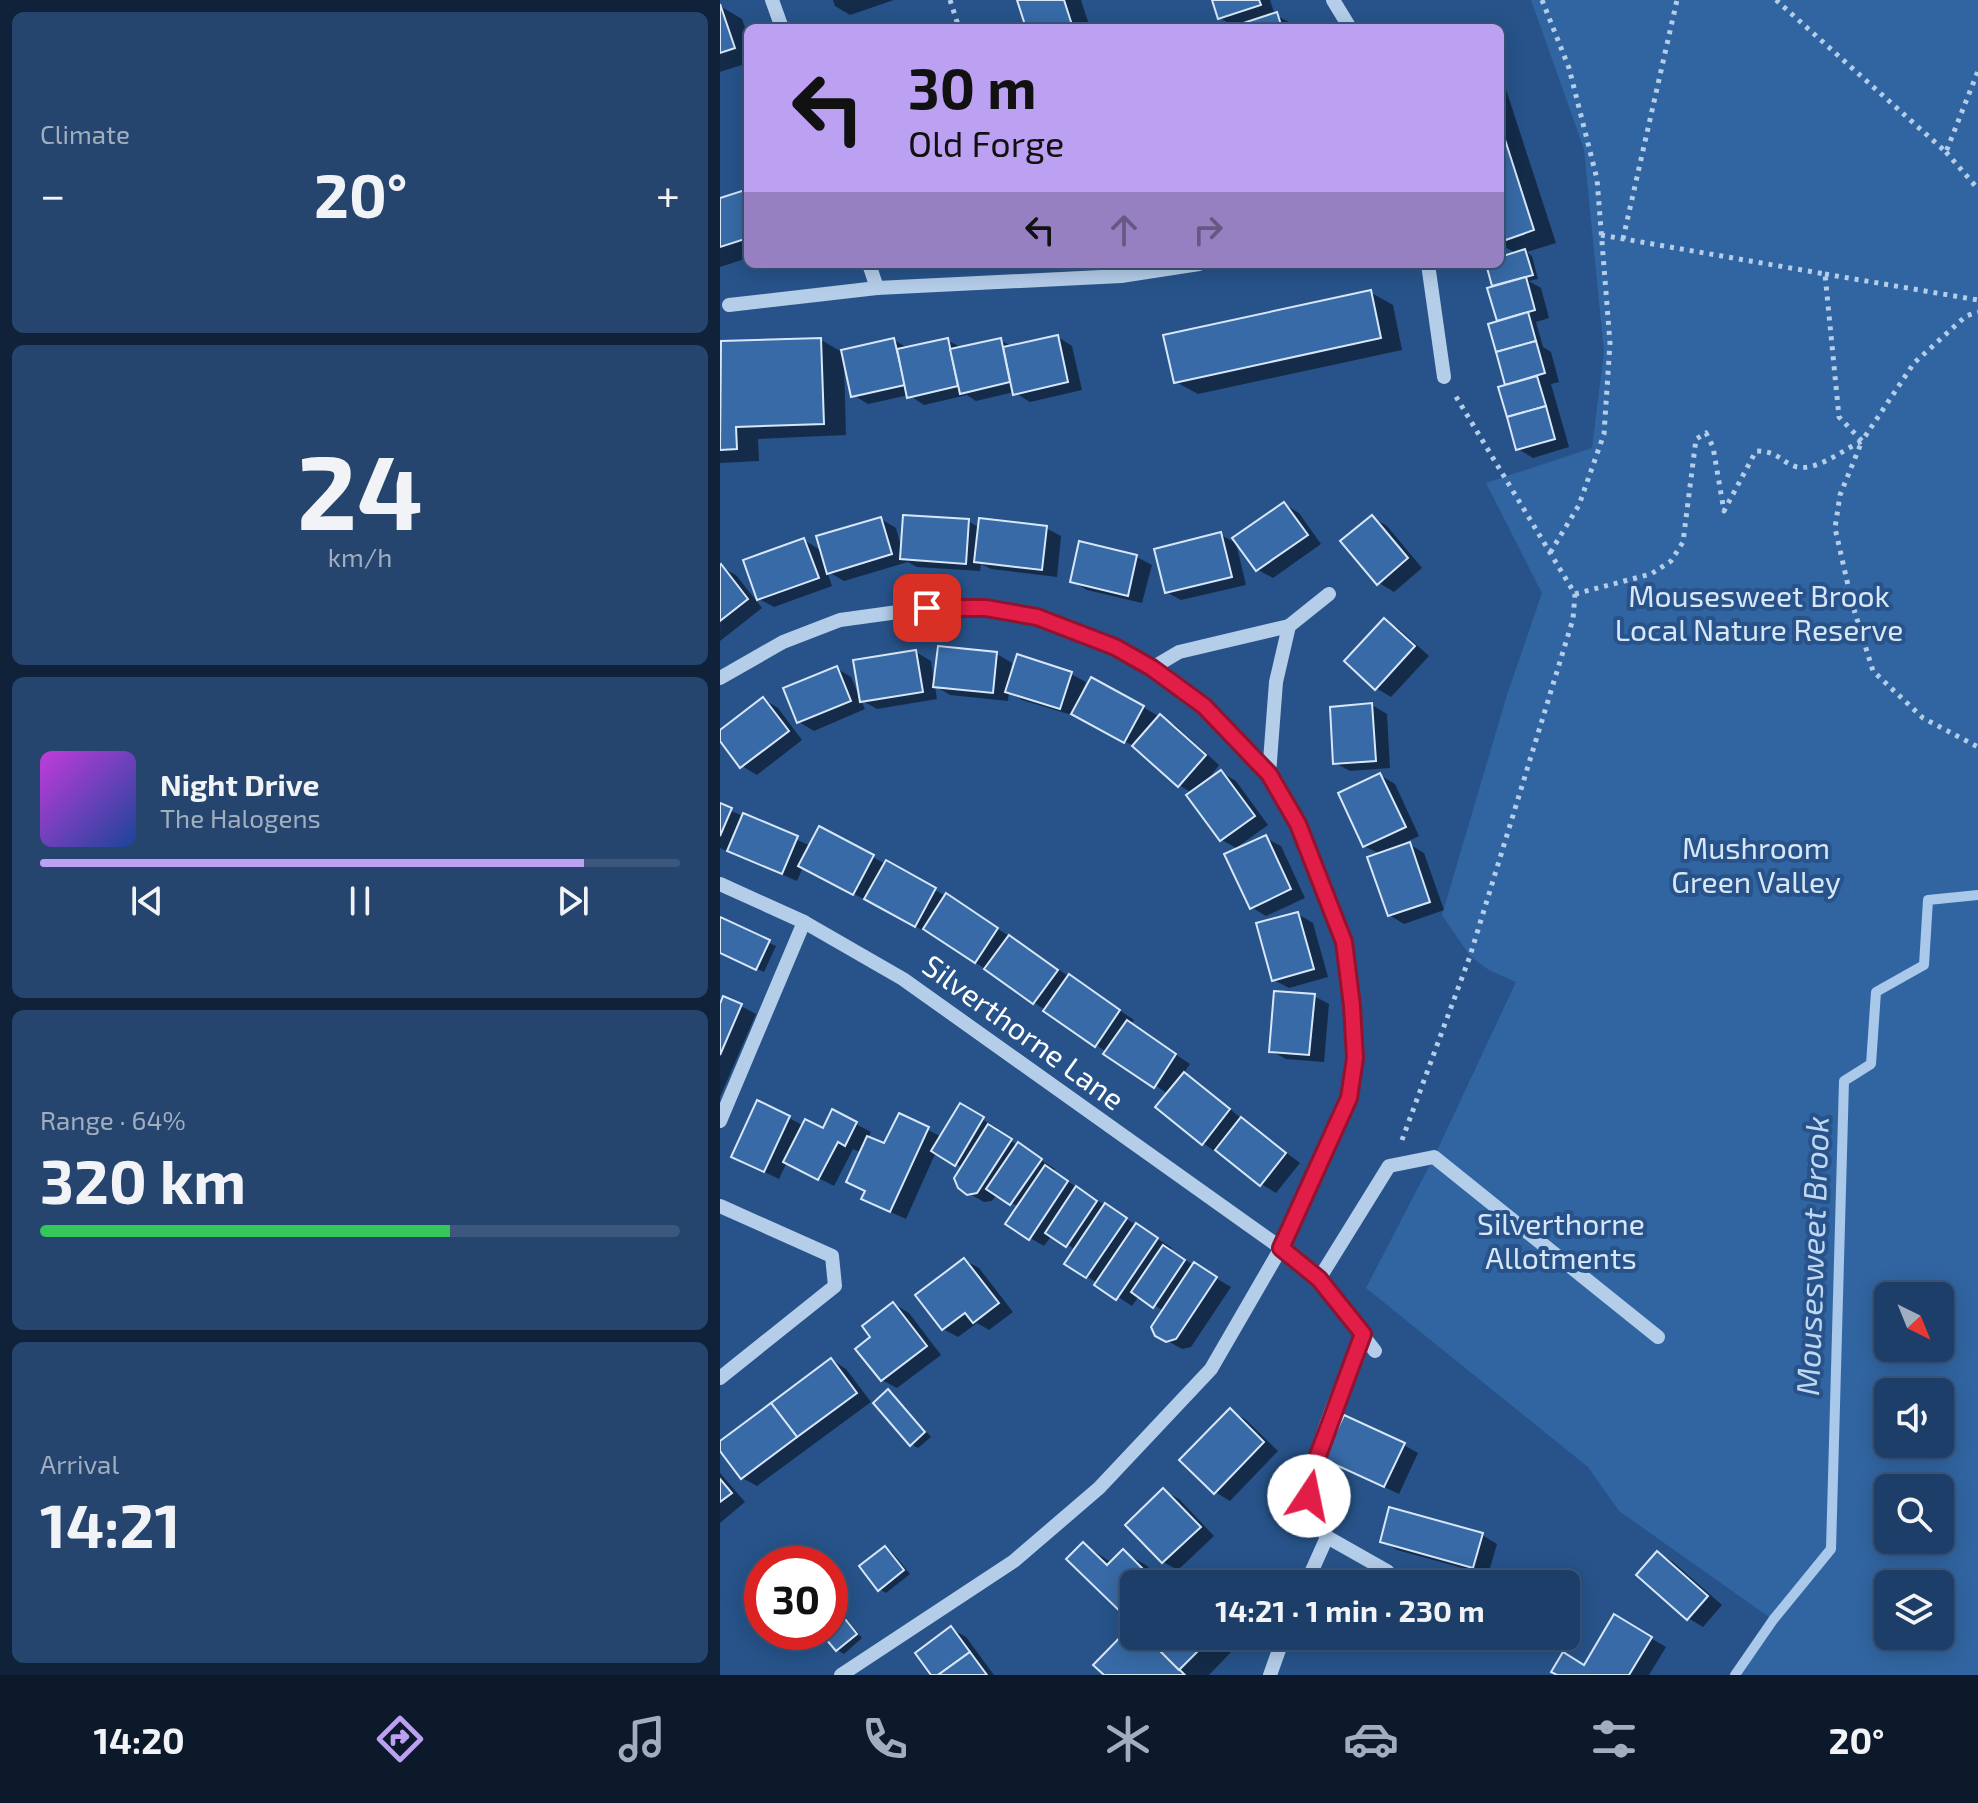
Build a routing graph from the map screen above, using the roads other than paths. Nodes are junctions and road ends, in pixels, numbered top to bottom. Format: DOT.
graph roads {
  1 [pos="772,0"];
  2 [pos="1333,0"];
  3 [pos="781,24"];
  4 [pos="1348,24"];
  5 [pos="870,268"];
  6 [pos="1173,268"];
  7 [pos="1429,268"];
  8 [pos="877,288"];
  9 [pos="729,305"];
  10 [pos="1444,377"];
  11 [pos="1329,594"];
  12 [pos="1289,626"];
  13 [pos="1152,668"];
  14 [pos="720,678"];
  15 [pos="1269,774"];
  16 [pos="720,884"];
  17 [pos="804,922"];
  18 [pos="720,1121"];
  19 [pos="720,1206"];
  20 [pos="1281,1248"];
  21 [pos="1319,1279"];
  22 [pos="1363,1334"];
  23 [pos="1658,1337"];
  24 [pos="1375,1351"];
  25 [pos="720,1378"];
  26 [pos="1327,1537"];
  27 [pos="1312,1570"];
  28 [pos="1385,1570"];
  29 [pos="1278,1650"];
  30 [pos="841,1675"];
  31 [pos="1270,1675"];
  1 -- 3 [label="street"];
  2 -- 4 [label="street"];
  5 -- 8 [label="street"];
  6 -- 8 [label="street"];
  7 -- 10 [label="street"];
  8 -- 9 [label="street"];
  11 -- 12 [label="street"];
  12 -- 13 [label="street"];
  12 -- 15 [label="street"];
  13 -- 14 [label="street"];
  13 -- 15 [label="street"];
  15 -- 20 [label="street"];
  16 -- 17 [label="street, Silverthorne Lane"];
  17 -- 18 [label="street"];
  17 -- 20 [label="street, Silverthorne Lane"];
  19 -- 25 [label="street"];
  20 -- 21 [label="street, Silverthorne Lane"];
  20 -- 30 [label="street"];
  21 -- 22 [label="street, Silverthorne Lane"];
  21 -- 23 [label="street"];
  22 -- 24 [label="street, Silverthorne Lane"];
  22 -- 26 [label="street"];
  26 -- 27 [label="street"];
  26 -- 28 [label="street"];
  29 -- 31 [label="street"];
}
